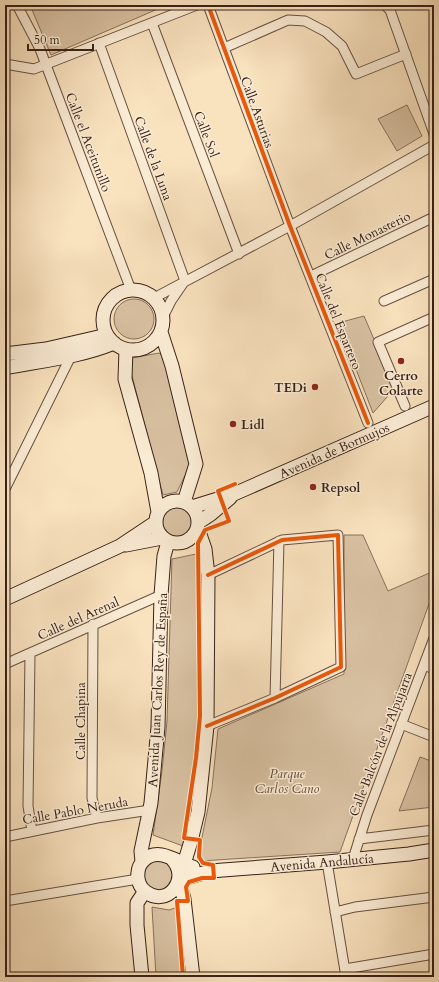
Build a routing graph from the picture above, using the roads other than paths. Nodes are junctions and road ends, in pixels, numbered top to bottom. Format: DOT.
graph roads {
  1 [pos="17,5"];
  2 [pos="197,5"];
  3 [pos="208,5"];
  4 [pos="385,5"];
  5 [pos="152,23"];
  6 [pos="99,43"];
  7 [pos="224,48"];
  8 [pos="406,54"];
  9 [pos="5,64"];
  10 [pos="46,65"];
  11 [pos="434,134"];
  12 [pos="434,145"];
  13 [pos="434,217"];
  14 [pos="290,226"];
  15 [pos="239,254"];
  16 [pos="311,276"];
  17 [pos="434,279"];
  18 [pos="185,281"];
  19 [pos="131,290"];
  20 [pos="154,298"];
  21 [pos="384,301"];
  22 [pos="163,316"];
  23 [pos="434,317"];
  24 [pos="161,332"];
  25 [pos="116,342"];
  26 [pos="5,354"];
  27 [pos="71,356"];
  28 [pos="5,368"];
  29 [pos="405,406"];
  30 [pos="434,406"];
  31 [pos="368,422"];
  32 [pos="5,488"];
  33 [pos="234,494"];
  34 [pos="188,504"];
  35 [pos="157,517"];
  36 [pos="198,525"];
  37 [pos="165,540"];
  38 [pos="279,541"];
  39 [pos="120,546"];
  40 [pos="208,575"];
  41 [pos="161,595"];
  42 [pos="5,599"];
  43 [pos="93,624"];
  44 [pos="434,638"];
  45 [pos="30,654"];
  46 [pos="5,664"];
  47 [pos="424,665"];
  48 [pos="434,669"];
  49 [pos="275,698"];
  50 [pos="401,724"];
  51 [pos="207,726"];
  52 [pos="434,737"];
  53 [pos="150,810"];
  54 [pos="97,818"];
  55 [pos="434,830"];
  56 [pos="32,831"];
  57 [pos="5,837"];
  58 [pos="359,839"];
  59 [pos="191,841"];
  60 [pos="434,850"];
  61 [pos="353,859"];
  62 [pos="142,862"];
  63 [pos="178,862"];
  64 [pos="327,862"];
  65 [pos="210,871"];
  66 [pos="138,879"];
  67 [pos="179,879"];
  68 [pos="145,891"];
  69 [pos="434,897"];
  70 [pos="5,901"];
  71 [pos="335,912"];
  72 [pos="434,954"];
  73 [pos="345,973"];
  74 [pos="142,977"];
  75 [pos="193,977"];
  1 -- 10 [label="street, Calle el Aceitunillo"];
  2 -- 5 [label="street"];
  3 -- 7 [label="street, Calle Asturias"];
  4 -- 8 [label="street"];
  5 -- 6 [label="street"];
  5 -- 15 [label="street, Calle Sol"];
  6 -- 10 [label="street"];
  6 -- 18 [label="street, Calle de la Luna"];
  7 -- 8 [label="street"];
  7 -- 14 [label="street, Calle Asturias"];
  8 -- 11 [label="street"];
  9 -- 10 [label="street"];
  10 -- 19 [label="street, Calle el Aceitunillo"];
  12 -- 14 [label="street"];
  13 -- 16 [label="street, Calle Monasterio"];
  14 -- 15 [label="street"];
  14 -- 16 [label="street, Calle del Espartero"];
  15 -- 18 [label="street"];
  16 -- 31 [label="street, Calle del Espartero"];
  17 -- 21 [label="street"];
  18 -- 20 [label="street"];
  18 -- 22 [label="street"];
  19 -- 20 [label="street"];
  19 -- 25 [label="street"];
  20 -- 22 [label="street"];
  22 -- 24 [label="street"];
  23 -- 29 [label="street"];
  24 -- 25 [label="street"];
  24 -- 34 [label="street"];
  25 -- 26 [label="street"];
  25 -- 27 [label="street"];
  25 -- 35 [label="street"];
  27 -- 28 [label="street"];
  27 -- 32 [label="street"];
  30 -- 33 [label="street, Avenida de Bormujos"];
  33 -- 34 [label="street, Avenida de Bormujos"];
  33 -- 36 [label="street, Avenida de Bormujos"];
  34 -- 35 [label="street"];
  34 -- 36 [label="street"];
  35 -- 37 [label="street"];
  35 -- 39 [label="street"];
  36 -- 37 [label="street"];
  36 -- 40 [label="street"];
  37 -- 39 [label="street"];
  37 -- 41 [label="street, Avenida Juan Carlos Rey de España"];
  38 -- 40 [label="street"];
  38 -- 49 [label="street"];
  38 -- 49 [label="street"];
  39 -- 42 [label="street"];
  40 -- 51 [label="street"];
  41 -- 43 [label="street, Calle del Arenal"];
  41 -- 53 [label="street, Avenida Juan Carlos Rey de España"];
  43 -- 45 [label="street, Calle del Arenal"];
  43 -- 54 [label="street, Calle Chapina"];
  44 -- 47 [label="street, Calle Balcón de la Alpujarra"];
  45 -- 46 [label="street, Calle del Arenal"];
  45 -- 56 [label="street"];
  47 -- 48 [label="street"];
  47 -- 50 [label="street, Calle Balcón de la Alpujarra"];
  49 -- 51 [label="street"];
  50 -- 52 [label="street"];
  50 -- 58 [label="street, Calle Balcón de la Alpujarra"];
  51 -- 59 [label="street"];
  53 -- 54 [label="street, Calle Pablo Neruda"];
  53 -- 62 [label="street, Avenida Juan Carlos Rey de España"];
  54 -- 56 [label="street, Calle Pablo Neruda"];
  55 -- 58 [label="street"];
  56 -- 57 [label="street, Calle Pablo Neruda"];
  58 -- 61 [label="street, Calle Balcón de la Alpujarra"];
  59 -- 63 [label="street"];
  59 -- 65 [label="street"];
  60 -- 61 [label="street, Avenida Andalucía"];
  61 -- 64 [label="street, Avenida Andalucía"];
  62 -- 63 [label="street"];
  62 -- 66 [label="street"];
  63 -- 65 [label="street"];
  63 -- 67 [label="street"];
  64 -- 65 [label="street, Avenida Andalucía"];
  64 -- 71 [label="street"];
  65 -- 67 [label="street"];
  66 -- 68 [label="street"];
  66 -- 70 [label="street"];
  67 -- 68 [label="street"];
  67 -- 75 [label="street"];
  68 -- 74 [label="street"];
  69 -- 71 [label="street"];
  71 -- 73 [label="street"];
  72 -- 73 [label="street"];
}
